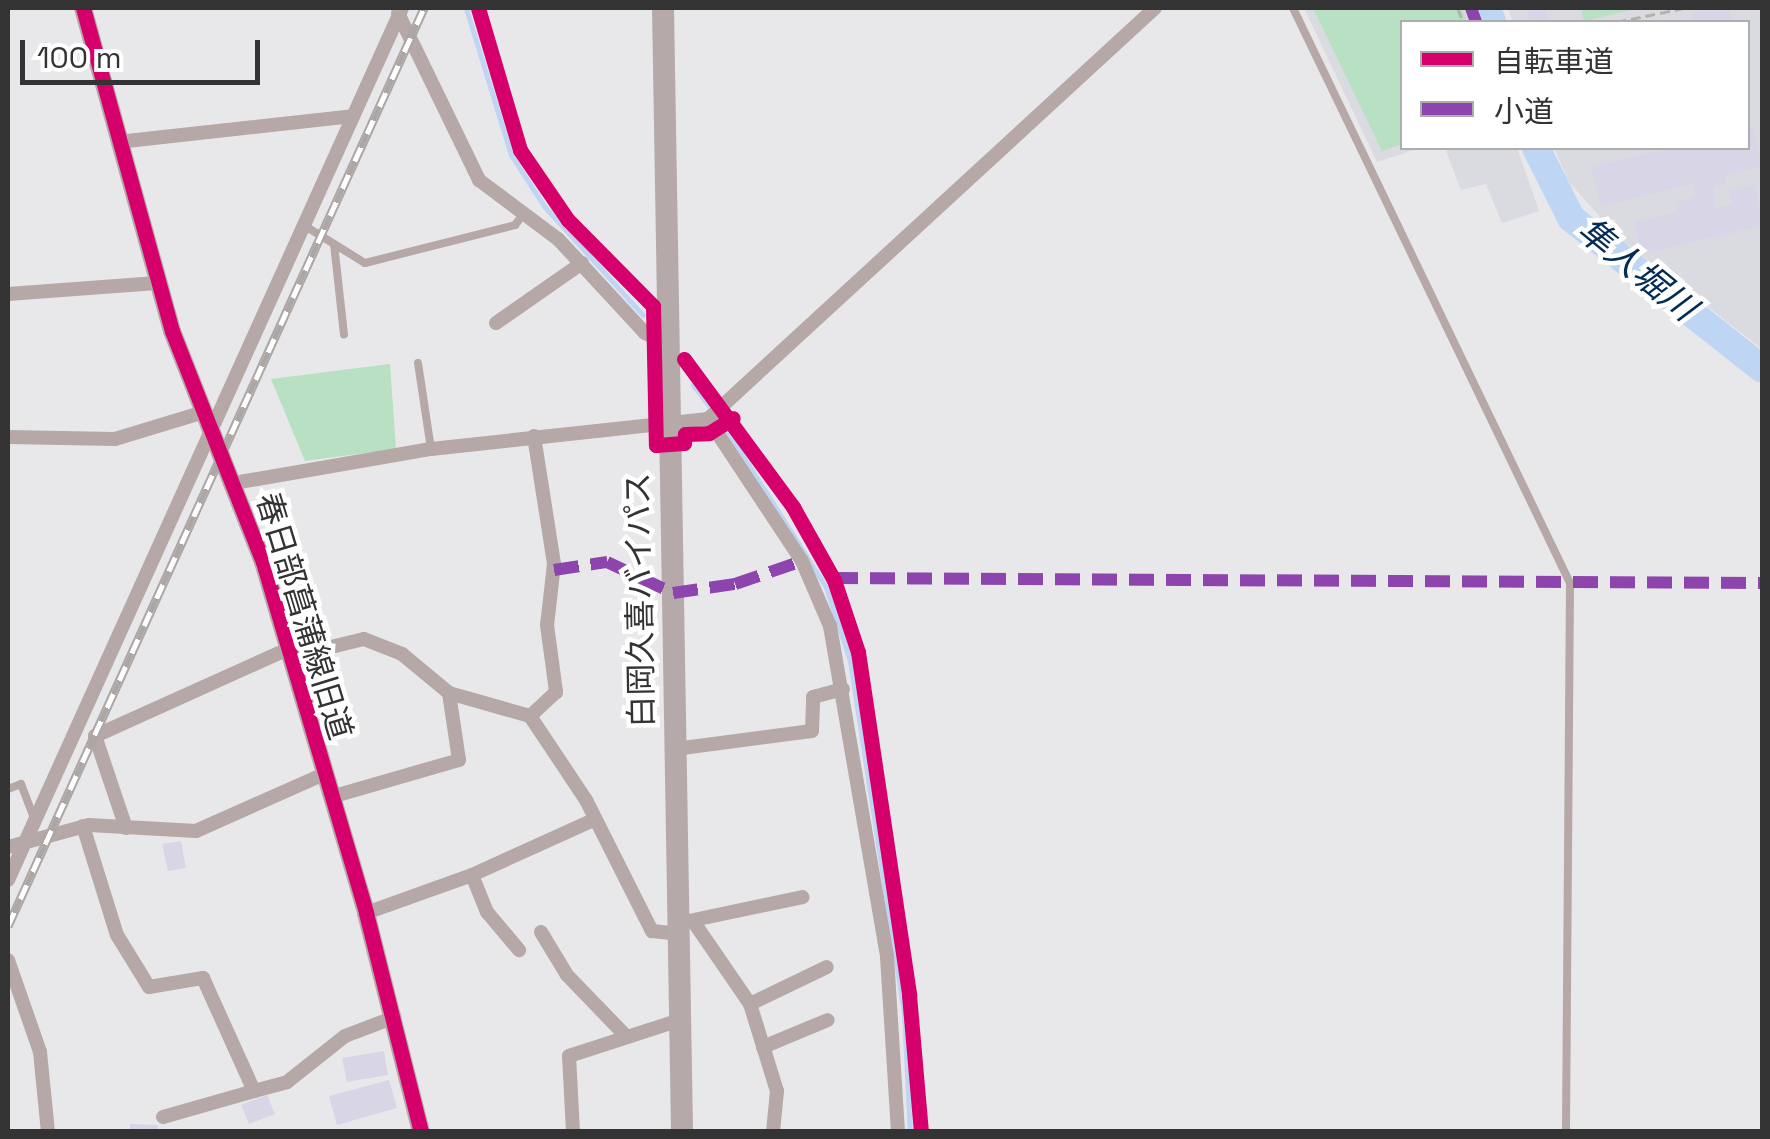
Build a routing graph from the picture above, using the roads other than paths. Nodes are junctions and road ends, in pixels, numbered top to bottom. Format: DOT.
graph roads {
  1 [pos="82,8"];
  2 [pos="663,8"];
  3 [pos="1155,8"];
  4 [pos="1293,8"];
  5 [pos="399,10"];
  6 [pos="353,116"];
  7 [pos="118,142"];
  8 [pos="522,216"];
  9 [pos="305,226"];
  10 [pos="334,244"];
  11 [pos="582,263"];
  12 [pos="157,284"];
  13 [pos="8,294"];
  14 [pos="496,323"];
  15 [pos="344,334"];
  16 [pos="668,344"];
  17 [pos="418,363"];
  18 [pos="708,419"];
  19 [pos="208,420"];
  20 [pos="670,426"];
  21 [pos="534,436"];
  22 [pos="8,438"];
  23 [pos="431,449"];
  24 [pos="234,482"];
  25 [pos="289,653"];
  26 [pos="843,689"];
  27 [pos="449,693"];
  28 [pos="530,716"];
  29 [pos="675,750"];
  30 [pos="324,774"];
  31 [pos="8,788"];
  32 [pos="331,797"];
  33 [pos="35,820"];
  34 [pos="593,820"];
  35 [pos="83,826"];
  36 [pos="126,828"];
  37 [pos="26,839"];
  38 [pos="8,847"];
  39 [pos="472,875"];
  40 [pos="8,880"];
  41 [pos="803,897"];
  42 [pos="366,913"];
  43 [pos="683,925"];
  44 [pos="541,932"];
  45 [pos="519,950"];
  46 [pos="8,960"];
  47 [pos="827,967"];
  48 [pos="750,1004"];
  49 [pos="395,1017"];
  50 [pos="680,1020"];
  51 [pos="828,1020"];
  52 [pos="626,1036"];
  53 [pos="764,1047"];
  54 [pos="254,1091"];
  55 [pos="163,1117"];
  56 [pos="48,1132"];
  57 [pos="420,1132"];
  58 [pos="573,1132"];
  59 [pos="682,1132"];
  60 [pos="773,1132"];
  61 [pos="898,1132"];
  62 [pos="1566,1132"];
  1 -- 7 [label="street, 春日部菖蒲線旧道"];
  2 -- 16 [label="main road, 白岡久喜バイパス"];
  3 -- 18 [label="street"];
  4 -- 62 [label="lane"];
  5 -- 6 [label="street"];
  5 -- 8 [label="street"];
  6 -- 7 [label="street"];
  6 -- 9 [label="street"];
  7 -- 12 [label="street, 春日部菖蒲線旧道"];
  8 -- 10 [label="lane"];
  8 -- 11 [label="street"];
  9 -- 10 [label="lane"];
  9 -- 19 [label="street"];
  10 -- 15 [label="lane"];
  11 -- 14 [label="street"];
  11 -- 16 [label="street"];
  12 -- 13 [label="street"];
  12 -- 19 [label="street, 春日部菖蒲線旧道"];
  16 -- 20 [label="main road, 白岡久喜バイパス"];
  17 -- 23 [label="lane"];
  18 -- 20 [label="street"];
  18 -- 26 [label="street"];
  19 -- 22 [label="street"];
  19 -- 24 [label="street, 春日部菖蒲線旧道"];
  19 -- 33 [label="street"];
  20 -- 21 [label="street"];
  20 -- 29 [label="main road, 白岡久喜バイパス"];
  21 -- 23 [label="street"];
  21 -- 28 [label="street"];
  23 -- 24 [label="street"];
  24 -- 25 [label="street, 春日部菖蒲線旧道"];
  25 -- 27 [label="street"];
  25 -- 30 [label="street, 春日部菖蒲線旧道"];
  25 -- 36 [label="street"];
  26 -- 29 [label="street"];
  26 -- 61 [label="street"];
  27 -- 28 [label="street"];
  27 -- 32 [label="street"];
  28 -- 34 [label="street"];
  29 -- 43 [label="main road, 白岡久喜バイパス"];
  30 -- 32 [label="street, 春日部菖蒲線旧道"];
  30 -- 36 [label="street"];
  31 -- 33 [label="lane"];
  32 -- 42 [label="street, 春日部菖蒲線旧道"];
  33 -- 37 [label="street"];
  34 -- 39 [label="street"];
  34 -- 43 [label="street"];
  35 -- 36 [label="street"];
  35 -- 37 [label="street"];
  35 -- 54 [label="street"];
  37 -- 38 [label="street"];
  37 -- 40 [label="street"];
  39 -- 42 [label="street"];
  39 -- 45 [label="street"];
  41 -- 43 [label="street"];
  42 -- 49 [label="street, 春日部菖蒲線旧道"];
  43 -- 48 [label="street"];
  43 -- 50 [label="main road, 白岡久喜バイパス"];
  44 -- 52 [label="street"];
  46 -- 56 [label="street"];
  47 -- 48 [label="street"];
  48 -- 53 [label="street"];
  49 -- 54 [label="street"];
  49 -- 57 [label="street, 春日部菖蒲線旧道"];
  50 -- 52 [label="street"];
  50 -- 59 [label="main road, 白岡久喜バイパス"];
  51 -- 53 [label="street"];
  52 -- 58 [label="street"];
  53 -- 60 [label="street"];
  54 -- 55 [label="street"];
}
